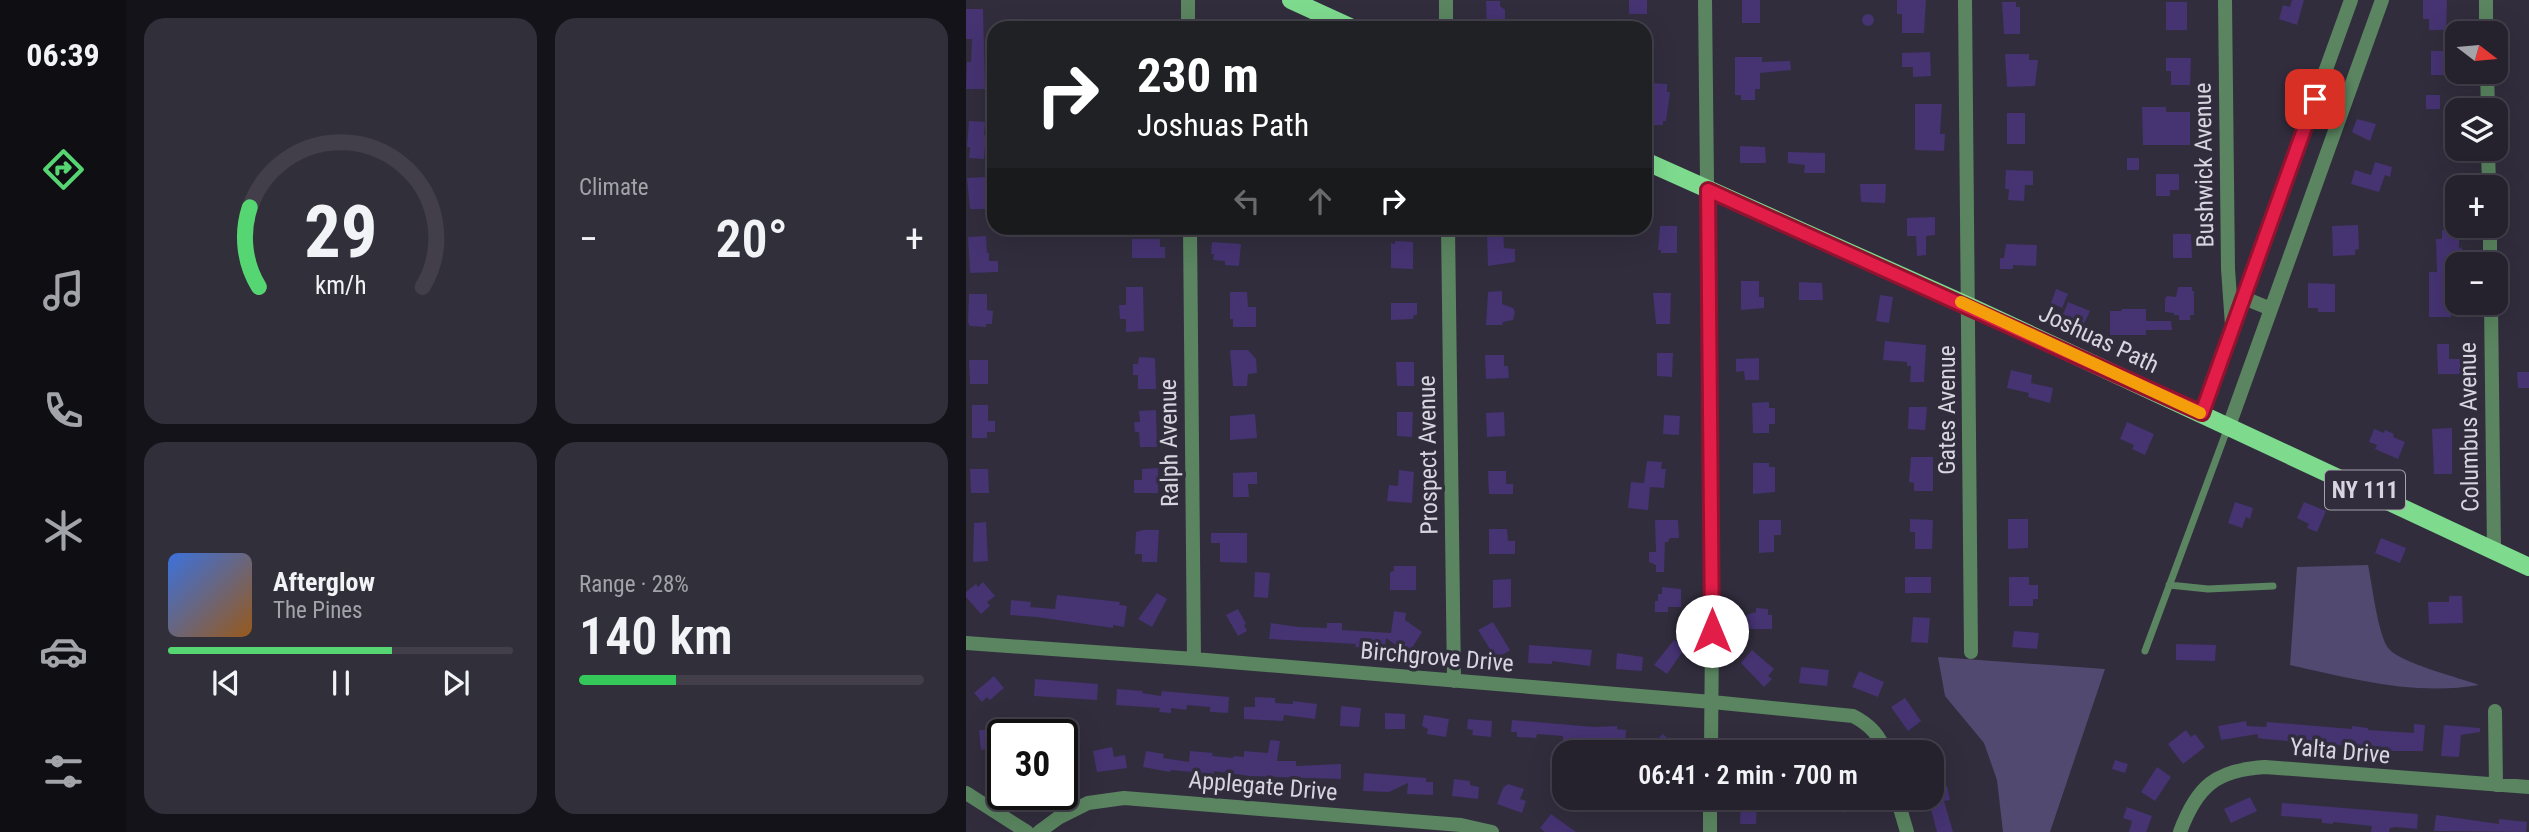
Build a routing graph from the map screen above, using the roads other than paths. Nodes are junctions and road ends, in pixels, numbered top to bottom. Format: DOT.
graph roads {
  1 [pos="1188,0"];
  2 [pos="1291,0"];
  3 [pos="1446,0"];
  4 [pos="1706,0"];
  5 [pos="1965,0"];
  6 [pos="2225,0"];
  7 [pos="2351,0"];
  8 [pos="2382,0"];
  9 [pos="2486,0"];
  10 [pos="1188,21"];
  11 [pos="1337,21"];
  12 [pos="1446,21"];
  13 [pos="2486,21"];
  14 [pos="1652,164"];
  15 [pos="1708,190"];
  16 [pos="1190,235"];
  17 [pos="1448,235"];
  18 [pos="2244,298"];
  19 [pos="1969,306"];
  20 [pos="2271,309"];
  21 [pos="2491,315"];
  22 [pos="2232,330"];
  23 [pos="2202,413"];
  24 [pos="2228,426"];
  25 [pos="2494,551"];
  26 [pos="2529,567"];
  27 [pos="2169,585"];
  28 [pos="2273,586"];
  29 [pos="966,643"];
  30 [pos="2144,651"];
  31 [pos="1971,652"];
  32 [pos="1194,659"];
  33 [pos="1454,681"];
  34 [pos="1712,702"];
  35 [pos="2495,710"];
  36 [pos="1711,740"];
  37 [pos="1880,740"];
  38 [pos="2497,785"];
  39 [pos="2529,787"];
  40 [pos="966,793"];
  41 [pos="1710,810"];
  42 [pos="1901,810"];
  43 [pos="1027,832"];
  44 [pos="1039,832"];
  45 [pos="1492,832"];
  46 [pos="1710,832"];
  47 [pos="1907,832"];
  48 [pos="2180,832"];
  1 -- 10 [label="street"];
  2 -- 11 [label="main road"];
  3 -- 12 [label="street"];
  4 -- 15 [label="street"];
  5 -- 19 [label="street, Gates Avenue"];
  6 -- 22 [label="street, Bushwick Avenue"];
  7 -- 18 [label="street"];
  8 -- 20 [label="street"];
  9 -- 13 [label="street"];
  14 -- 15 [label="main road, Joshuas Path / NY 111"];
  15 -- 19 [label="main road, Joshuas Path / NY 111"];
  15 -- 34 [label="street"];
  16 -- 32 [label="street, Ralph Avenue"];
  17 -- 33 [label="street, Prospect Avenue"];
  18 -- 20 [label="street"];
  18 -- 22 [label="street"];
  19 -- 23 [label="main road, Joshuas Path / NY 111"];
  19 -- 31 [label="street, Gates Avenue"];
  20 -- 24 [label="street"];
  21 -- 25 [label="street, Columbus Avenue"];
  22 -- 23 [label="street"];
  23 -- 24 [label="main road, Joshuas Path / NY 111"];
  24 -- 25 [label="main road, Joshuas Path / NY 111"];
  24 -- 27 [label="lane"];
  25 -- 26 [label="main road, Joshuas Path / NY 111"];
  27 -- 28 [label="lane"];
  27 -- 30 [label="lane"];
  29 -- 32 [label="street, Birchgrove Drive"];
  32 -- 33 [label="street, Birchgrove Drive"];
  33 -- 34 [label="street, Birchgrove Drive"];
  34 -- 36 [label="street"];
  34 -- 37 [label="street, Birchgrove Drive"];
  35 -- 38 [label="street"];
  38 -- 39 [label="street, Yalta Drive"];
  38 -- 48 [label="street, Yalta Drive"];
  40 -- 43 [label="street"];
  41 -- 46 [label="street"];
  42 -- 47 [label="street"];
  44 -- 45 [label="street, Applegate Drive"];
}
